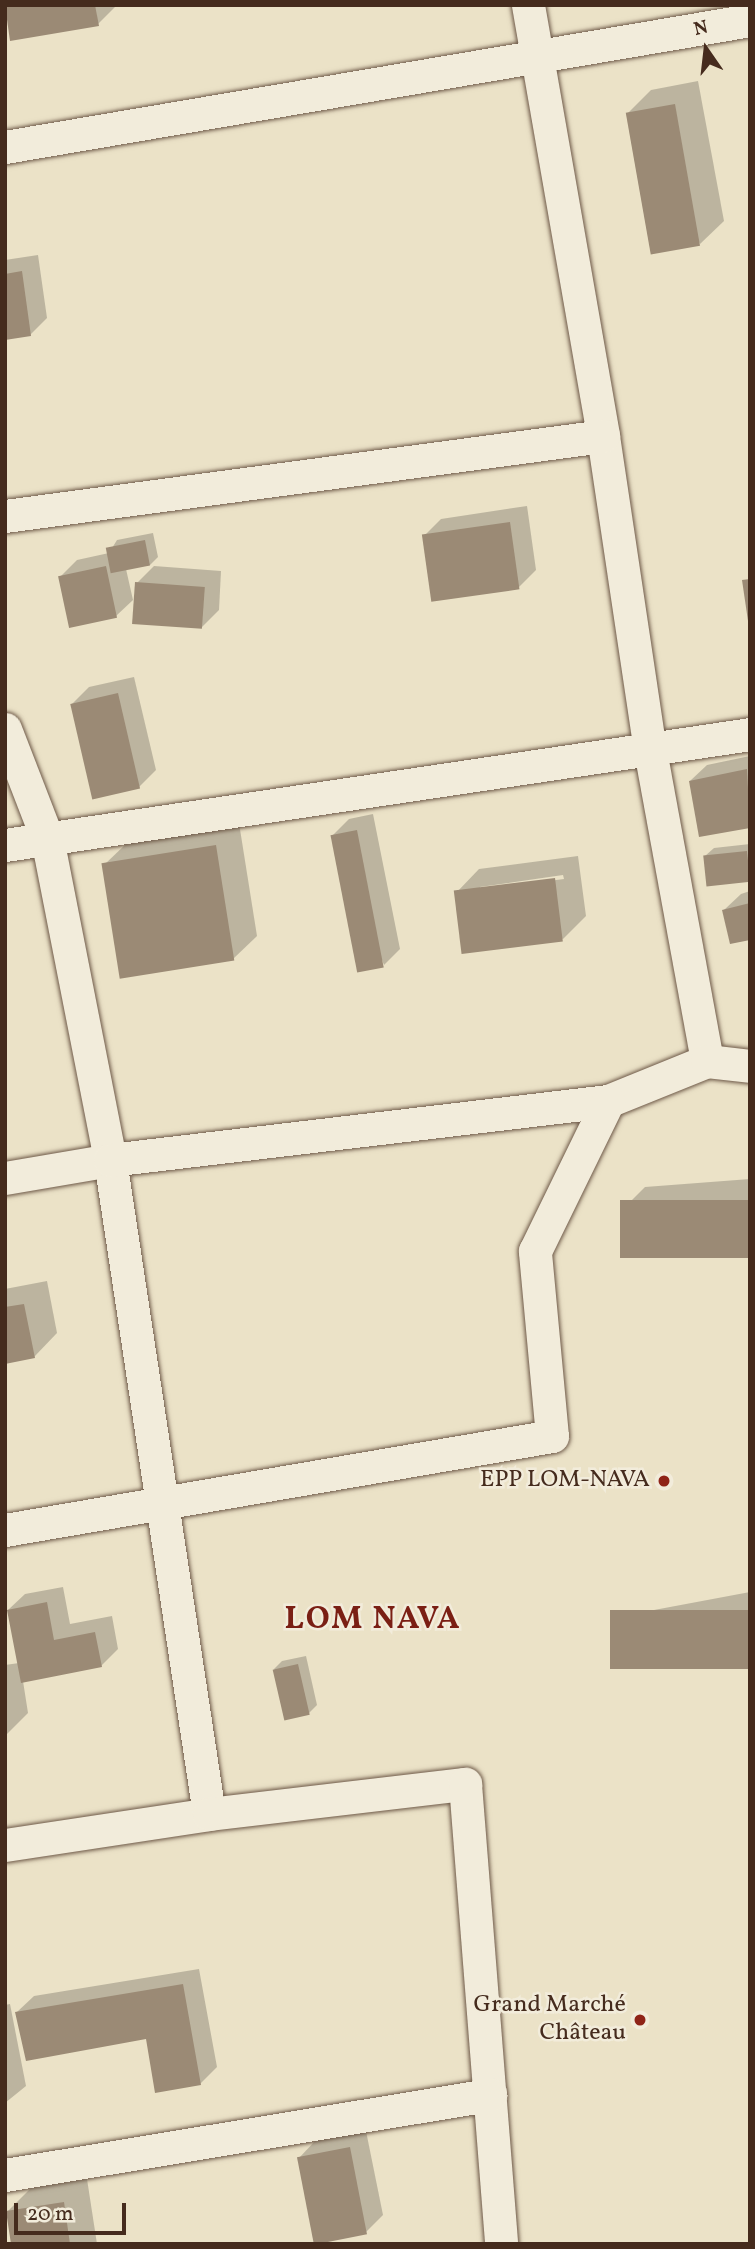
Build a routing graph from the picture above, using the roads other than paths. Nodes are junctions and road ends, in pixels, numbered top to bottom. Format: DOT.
graph roads {
  1 [pos="528,5"];
  2 [pos="750,20"];
  3 [pos="536,53"];
  4 [pos="5,147"];
  5 [pos="603,436"];
  6 [pos="5,516"];
  7 [pos="5,729"];
  8 [pos="750,734"];
  9 [pos="650,750"];
  10 [pos="47,838"];
  11 [pos="5,845"];
  12 [pos="707,1061"];
  13 [pos="750,1066"];
  14 [pos="608,1101"];
  15 [pos="110,1160"];
  16 [pos="5,1178"];
  17 [pos="159,1504"];
  18 [pos="5,1530"];
  19 [pos="209,1814"];
  20 [pos="5,1846"];
  21 [pos="489,2095"];
  22 [pos="5,2175"];
  23 [pos="502,2244"];
  1 -- 3 [label="street"];
  2 -- 3 [label="street"];
  3 -- 4 [label="street"];
  3 -- 5 [label="street"];
  5 -- 6 [label="street"];
  5 -- 9 [label="street"];
  7 -- 10 [label="street"];
  8 -- 9 [label="street"];
  9 -- 10 [label="street"];
  9 -- 12 [label="street"];
  10 -- 11 [label="street"];
  10 -- 15 [label="street"];
  12 -- 13 [label="street"];
  12 -- 14 [label="street"];
  14 -- 15 [label="street"];
  14 -- 17 [label="street"];
  15 -- 16 [label="street"];
  15 -- 17 [label="street"];
  17 -- 18 [label="street"];
  17 -- 19 [label="street"];
  19 -- 20 [label="street"];
  19 -- 21 [label="street"];
  21 -- 22 [label="street"];
  21 -- 23 [label="street"];
}
